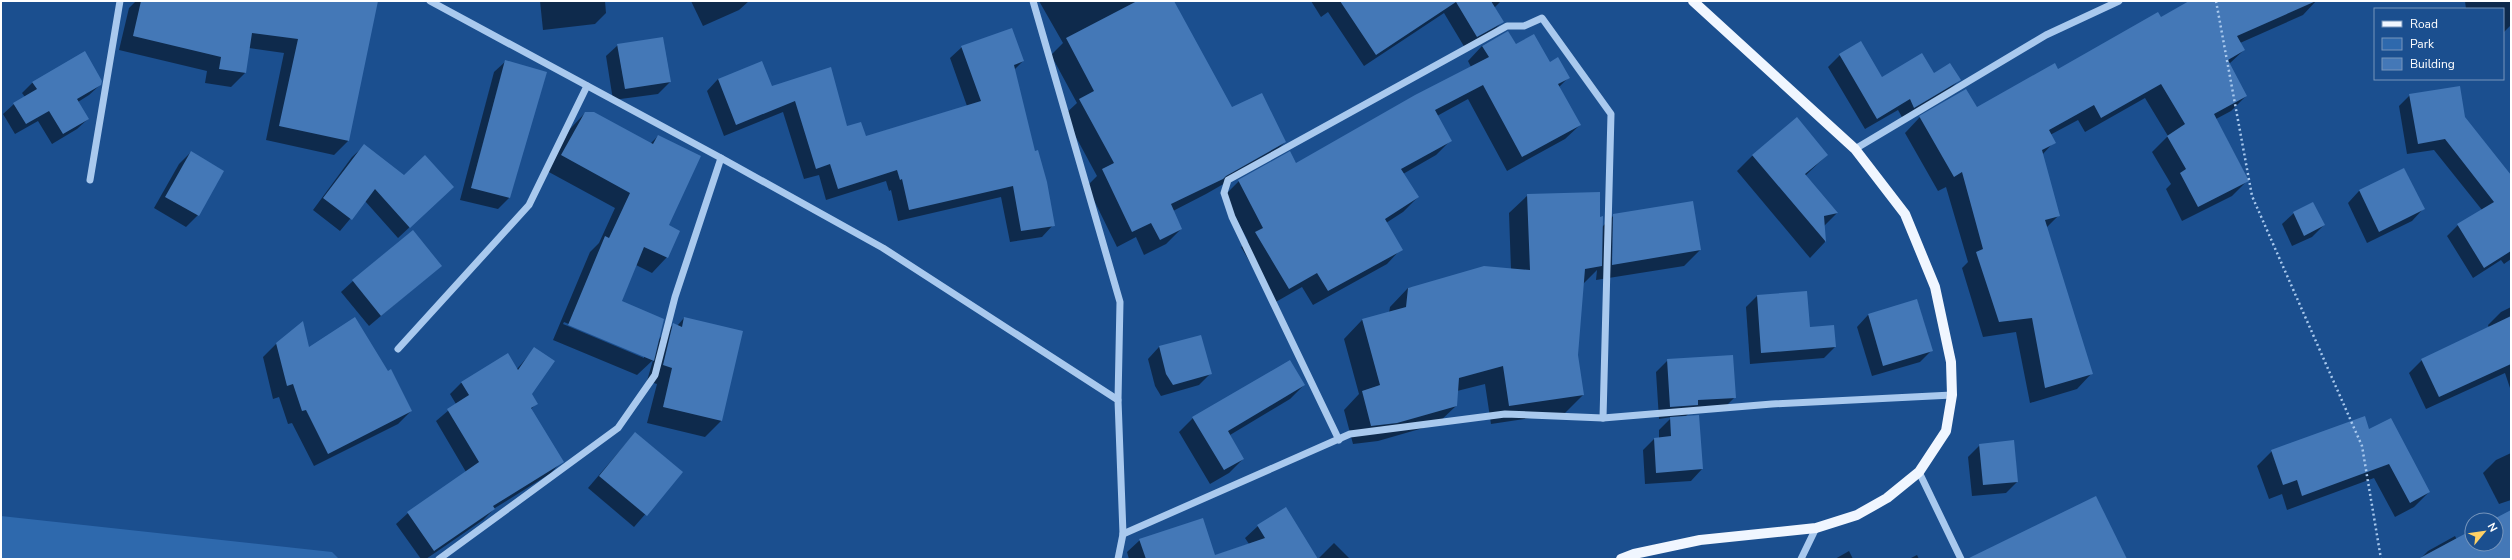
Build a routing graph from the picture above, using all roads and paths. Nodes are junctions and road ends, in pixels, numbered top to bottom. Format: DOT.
graph roads {
  1 [pos="120,1"];
  2 [pos="430,1"];
  3 [pos="1033,1"];
  4 [pos="1693,1"];
  5 [pos="2119,1"];
  6 [pos="2216,1"];
  7 [pos="587,86"];
  8 [pos="1855,149"];
  9 [pos="722,158"];
  10 [pos="90,180"];
  11 [pos="398,349"];
  12 [pos="1952,395"];
  13 [pos="1118,400"];
  14 [pos="1603,418"];
  15 [pos="1339,440"];
  16 [pos="1919,472"];
  17 [pos="1816,528"];
  18 [pos="1122,534"];
  19 [pos="439,559"];
  20 [pos="1118,559"];
  21 [pos="1621,559"];
  22 [pos="1802,559"];
  23 [pos="1961,559"];
  24 [pos="2381,559"];
  1 -- 10 [label="street"];
  2 -- 7 [label="street"];
  3 -- 13 [label="street"];
  4 -- 8 [label="main road"];
  5 -- 8 [label="street"];
  6 -- 24 [label="path"];
  7 -- 9 [label="street"];
  7 -- 11 [label="street"];
  8 -- 12 [label="main road"];
  9 -- 13 [label="street"];
  9 -- 19 [label="street"];
  12 -- 14 [label="street"];
  12 -- 16 [label="main road"];
  13 -- 18 [label="street"];
  14 -- 15 [label="street"];
  14 -- 15 [label="street"];
  15 -- 18 [label="street"];
  16 -- 17 [label="main road"];
  16 -- 23 [label="street"];
  17 -- 21 [label="main road"];
  17 -- 22 [label="street"];
  18 -- 20 [label="street"];
}
